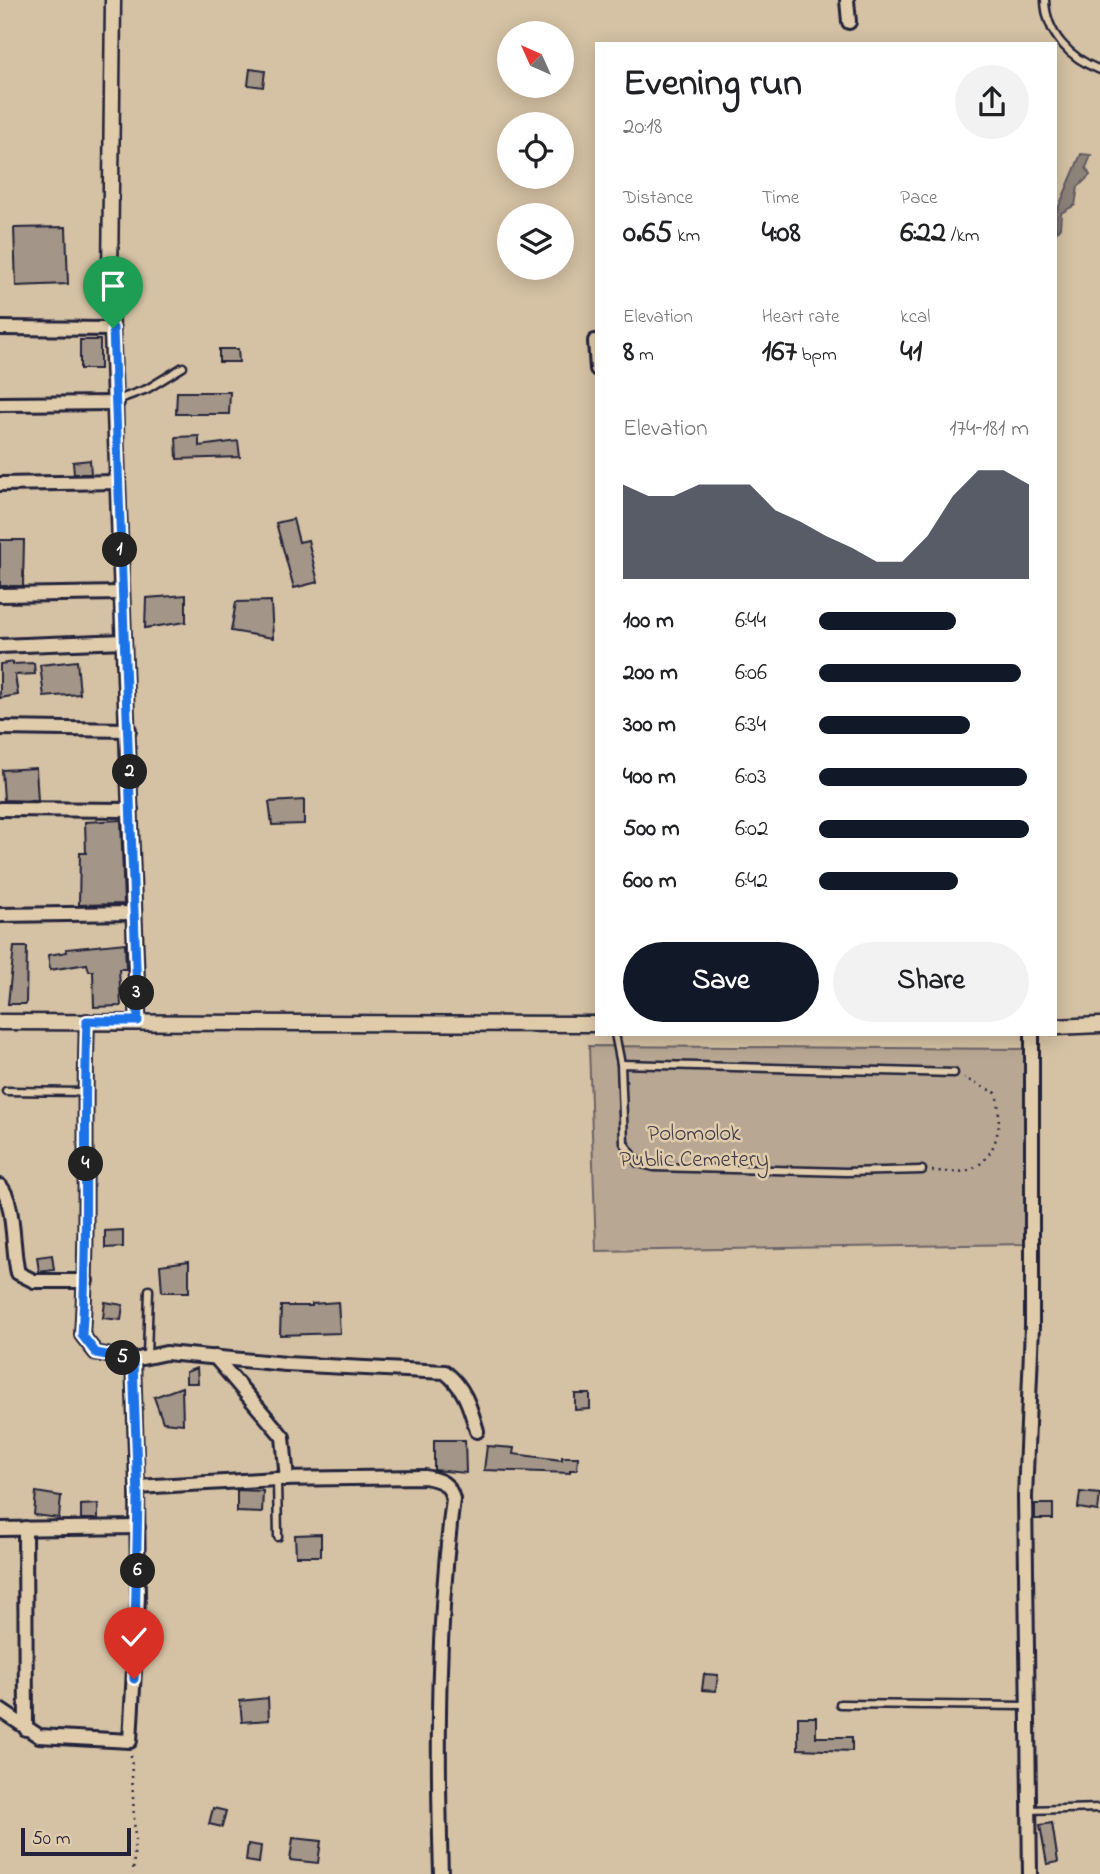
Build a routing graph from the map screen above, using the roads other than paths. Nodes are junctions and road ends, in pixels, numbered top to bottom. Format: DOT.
graph roads {
  1 [pos="113,0"];
  2 [pos="847,0"];
  3 [pos="1045,0"];
  4 [pos="849,22"];
  5 [pos="1100,70"];
  6 [pos="0,328"];
  7 [pos="113,328"];
  8 [pos="183,367"];
  9 [pos="117,401"];
  10 [pos="0,404"];
  11 [pos="118,482"];
  12 [pos="0,484"];
  13 [pos="122,593"];
  14 [pos="0,595"];
  15 [pos="124,641"];
  16 [pos="0,646"];
  17 [pos="0,728"];
  18 [pos="129,730"];
  19 [pos="0,809"];
  20 [pos="131,810"];
  21 [pos="134,913"];
  22 [pos="0,915"];
  23 [pos="87,1021"];
  24 [pos="138,1021"];
  25 [pos="0,1022"];
  26 [pos="595,1024"];
  27 [pos="1100,1025"];
  28 [pos="1057,1027"];
  29 [pos="615,1036"];
  30 [pos="1032,1036"];
  31 [pos="621,1064"];
  32 [pos="954,1073"];
  33 [pos="6,1091"];
  34 [pos="84,1092"];
  35 [pos="922,1170"];
  36 [pos="0,1186"];
  37 [pos="86,1281"];
  38 [pos="149,1290"];
  39 [pos="147,1357"];
  40 [pos="215,1357"];
  41 [pos="133,1360"];
  42 [pos="477,1431"];
  43 [pos="282,1479"];
  44 [pos="137,1487"];
  45 [pos="138,1527"];
  46 [pos="25,1528"];
  47 [pos="0,1529"];
  48 [pos="278,1537"];
  49 [pos="840,1704"];
  50 [pos="1027,1706"];
  51 [pos="0,1710"];
  52 [pos="26,1729"];
  53 [pos="1100,1808"];
  54 [pos="1029,1810"];
  55 [pos="441,1874"];
  56 [pos="1030,1874"];
  1 -- 7 [label="street"];
  2 -- 4 [label="street"];
  3 -- 5 [label="lane"];
  6 -- 7 [label="street"];
  7 -- 9 [label="street"];
  8 -- 9 [label="lane"];
  9 -- 10 [label="street"];
  9 -- 11 [label="street"];
  11 -- 12 [label="street"];
  11 -- 13 [label="street"];
  13 -- 14 [label="street"];
  13 -- 15 [label="street"];
  15 -- 16 [label="street"];
  15 -- 18 [label="street"];
  17 -- 18 [label="street"];
  18 -- 20 [label="street"];
  19 -- 20 [label="street"];
  20 -- 21 [label="street"];
  21 -- 22 [label="street"];
  21 -- 24 [label="street"];
  23 -- 24 [label="street"];
  23 -- 25 [label="street"];
  23 -- 34 [label="street"];
  24 -- 26 [label="street"];
  27 -- 28 [label="street"];
  29 -- 31 [label="lane"];
  30 -- 50 [label="street"];
  31 -- 32 [label="lane"];
  31 -- 35 [label="lane"];
  33 -- 34 [label="lane"];
  34 -- 37 [label="street"];
  36 -- 37 [label="street"];
  37 -- 41 [label="street"];
  38 -- 39 [label="lane"];
  39 -- 40 [label="street"];
  39 -- 41 [label="street"];
  40 -- 42 [label="street"];
  40 -- 43 [label="street"];
  41 -- 44 [label="street"];
  43 -- 44 [label="street"];
  43 -- 48 [label="lane"];
  43 -- 55 [label="street"];
  44 -- 45 [label="street"];
  45 -- 46 [label="street"];
  45 -- 52 [label="street"];
  46 -- 47 [label="street"];
  46 -- 52 [label="street"];
  49 -- 50 [label="lane"];
  50 -- 54 [label="street"];
  51 -- 52 [label="street"];
  53 -- 54 [label="lane"];
  54 -- 56 [label="street"];
}
